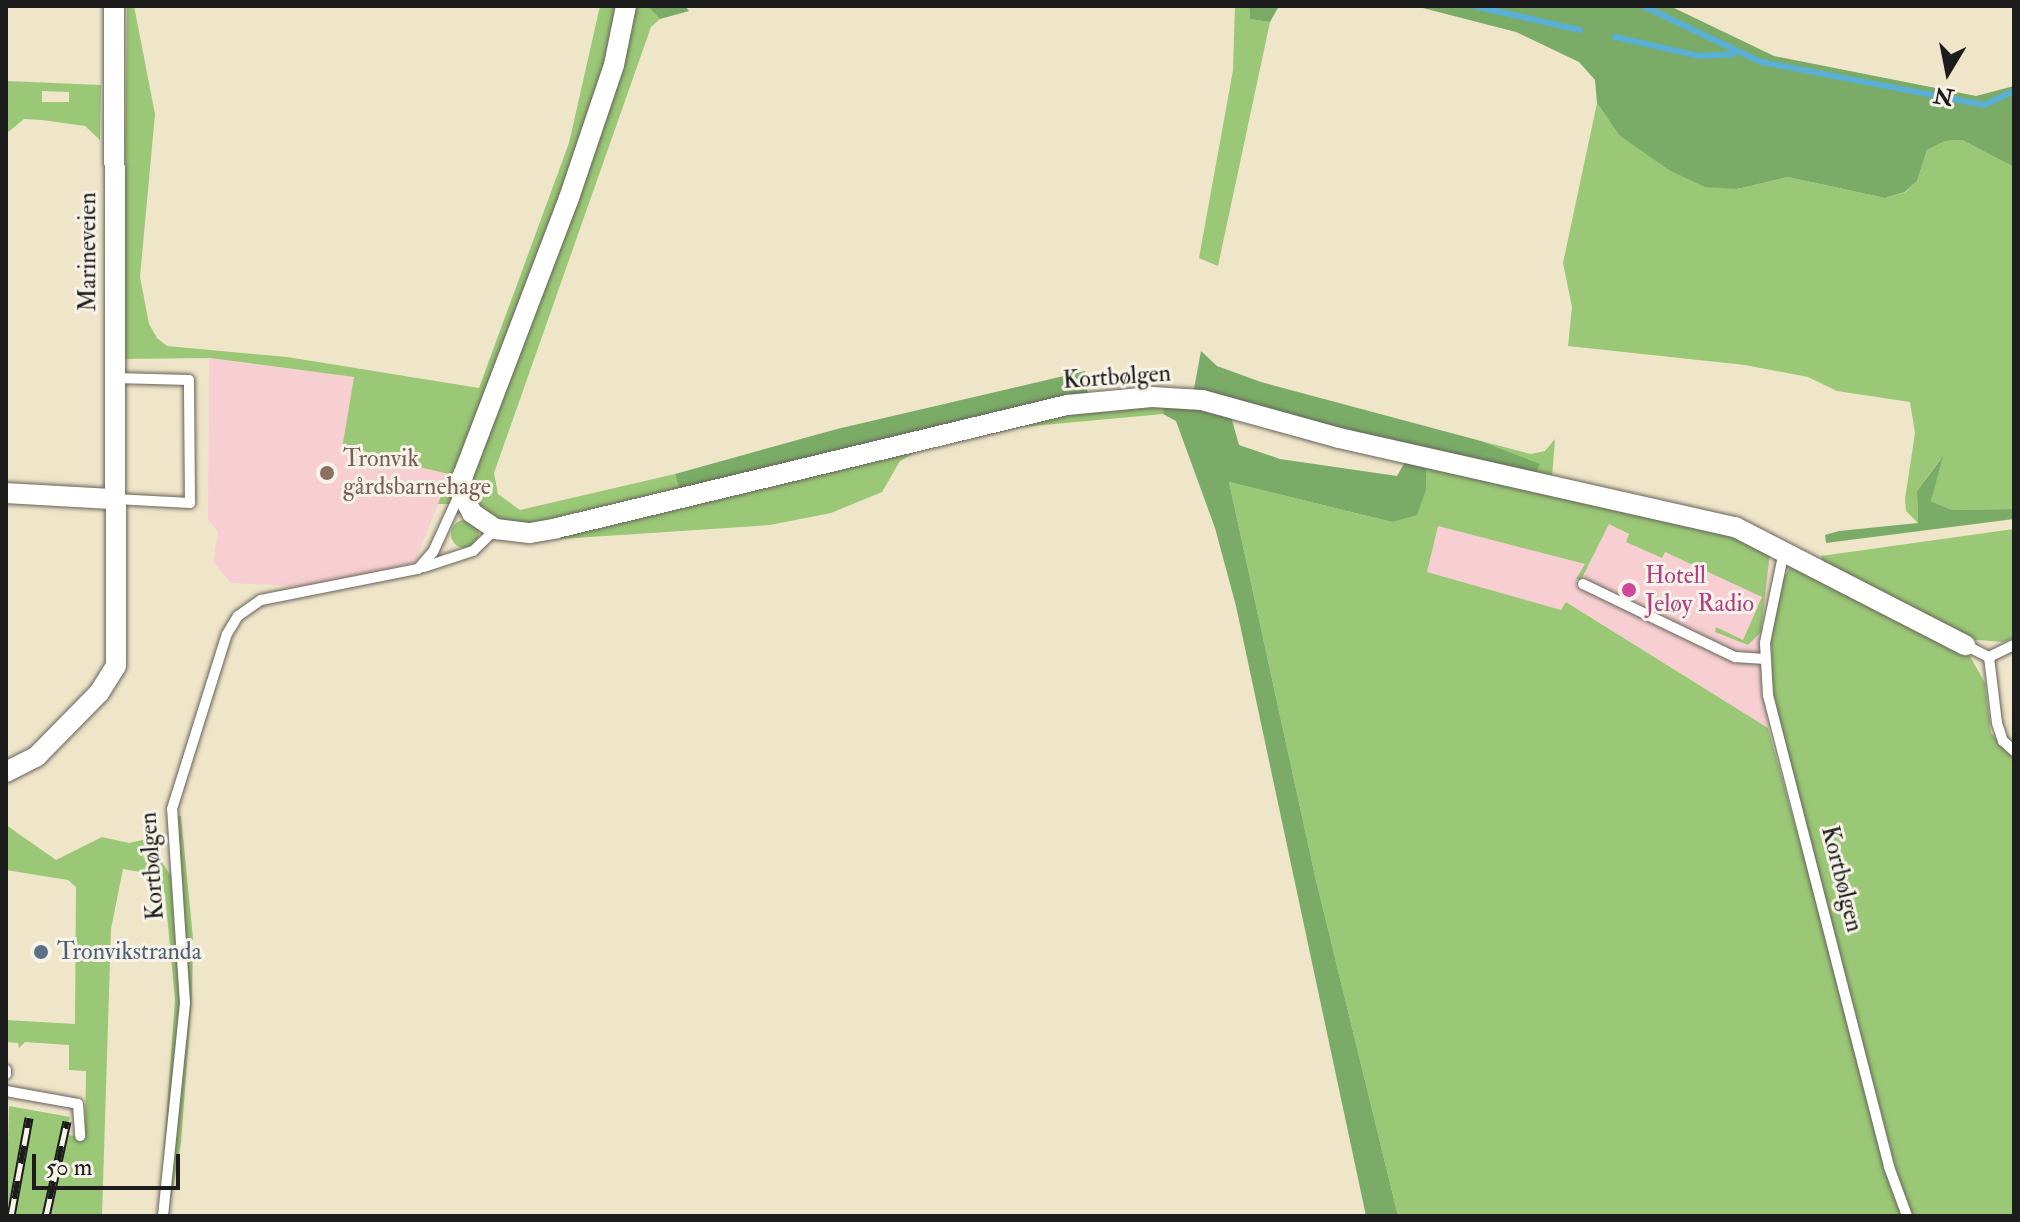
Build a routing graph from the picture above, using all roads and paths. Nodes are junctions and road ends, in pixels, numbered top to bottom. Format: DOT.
graph roads {
  1 [pos="114,6"];
  2 [pos="626,6"];
  3 [pos="116,378"];
  4 [pos="460,491"];
  5 [pos="6,493"];
  6 [pos="115,499"];
  7 [pos="496,529"];
  8 [pos="1784,551"];
  9 [pos="418,569"];
  10 [pos="1583,584"];
  11 [pos="1965,645"];
  12 [pos="2014,645"];
  13 [pos="1989,657"];
  14 [pos="1765,659"];
  15 [pos="2014,751"];
  16 [pos="6,772"];
  17 [pos="6,1091"];
  18 [pos="80,1136"];
  19 [pos="163,1216"];
  20 [pos="1907,1216"];
  1 -- 3 [label="street, Marineveien"];
  2 -- 4 [label="street"];
  3 -- 6 [label="street, Marineveien"];
  3 -- 6 [label="lane"];
  4 -- 7 [label="street"];
  4 -- 9 [label="lane"];
  5 -- 6 [label="street"];
  6 -- 16 [label="street, Marineveien"];
  7 -- 8 [label="street, Kortbølgen"];
  7 -- 9 [label="lane, Kortbølgen"];
  8 -- 11 [label="street, Kortbølgen"];
  8 -- 14 [label="lane, Kortbølgen"];
  9 -- 19 [label="lane, Kortbølgen"];
  10 -- 14 [label="lane"];
  11 -- 13 [label="lane"];
  12 -- 13 [label="lane"];
  13 -- 15 [label="lane"];
  14 -- 20 [label="lane, Kortbølgen"];
  17 -- 18 [label="lane"];
}
